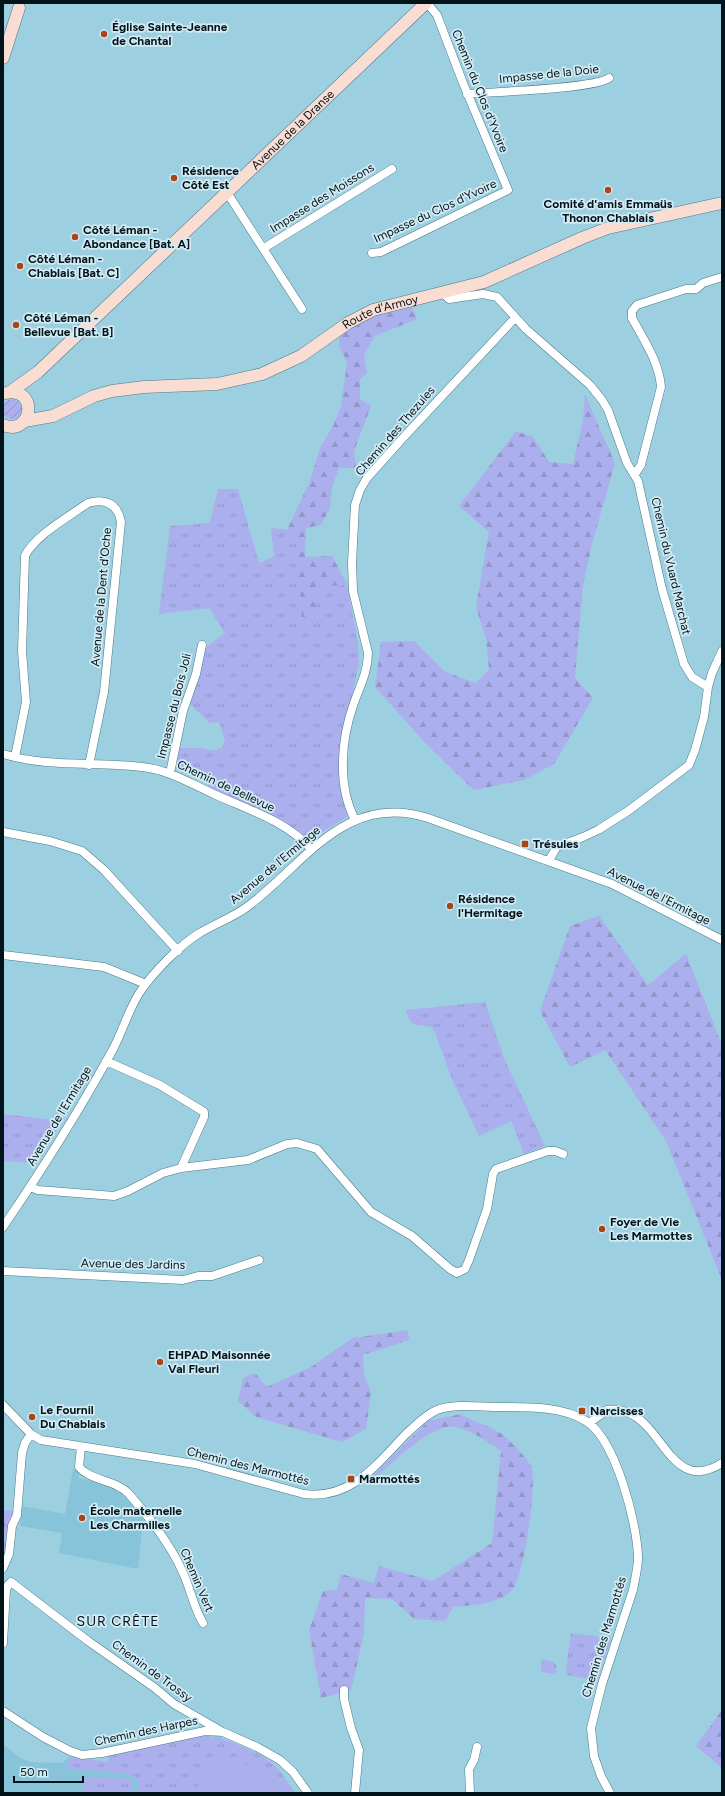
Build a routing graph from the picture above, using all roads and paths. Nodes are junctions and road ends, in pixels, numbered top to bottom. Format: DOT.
graph roads {
  1 [pos="426,3"];
  2 [pos="21,5"];
  3 [pos="3,58"];
  4 [pos="609,78"];
  5 [pos="467,94"];
  6 [pos="392,169"];
  7 [pos="508,190"];
  8 [pos="226,191"];
  9 [pos="722,203"];
  10 [pos="264,248"];
  11 [pos="372,253"];
  12 [pos="722,277"];
  13 [pos="442,293"];
  14 [pos="302,309"];
  15 [pos="515,318"];
  16 [pos="38,372"];
  17 [pos="7,393"];
  18 [pos="28,404"];
  19 [pos="44,417"];
  20 [pos="24,422"];
  21 [pos="5,427"];
  22 [pos="635,474"];
  23 [pos="202,645"];
  24 [pos="722,651"];
  25 [pos="708,687"];
  26 [pos="3,754"];
  27 [pos="15,757"];
  28 [pos="89,765"];
  29 [pos="170,773"];
  30 [pos="355,820"];
  31 [pos="3,832"];
  32 [pos="311,848"];
  33 [pos="549,860"];
  34 [pos="722,940"];
  35 [pos="178,951"];
  36 [pos="3,955"];
  37 [pos="146,984"];
  38 [pos="106,1061"];
  39 [pos="563,1154"];
  40 [pos="181,1168"];
  41 [pos="30,1187"];
  42 [pos="3,1227"];
  43 [pos="259,1260"];
  44 [pos="3,1271"];
  45 [pos="3,1404"];
  46 [pos="589,1422"];
  47 [pos="31,1434"];
  48 [pos="81,1447"];
  49 [pos="722,1463"];
  50 [pos="3,1568"];
  51 [pos="203,1623"];
  52 [pos="3,1643"];
  53 [pos="344,1690"];
  54 [pos="3,1711"];
  55 [pos="224,1732"];
  56 [pos="477,1747"];
  57 [pos="308,1793"];
  58 [pos="355,1793"];
  59 [pos="470,1793"];
  60 [pos="610,1793"];
  1 -- 5 [label="street, Chemin du Clos d'Yvoire"];
  1 -- 8 [label="main road, Avenue de la Dranse"];
  2 -- 3 [label="main road"];
  4 -- 5 [label="street, Impasse de la Doie"];
  5 -- 7 [label="street, Chemin du Clos d'Yvoire"];
  6 -- 10 [label="street, Impasse des Moissons"];
  7 -- 11 [label="street, Impasse du Clos d'Yvoire"];
  8 -- 10 [label="street"];
  8 -- 16 [label="main road, Avenue de la Dranse"];
  9 -- 13 [label="main road, Route d'Armoy"];
  10 -- 14 [label="street"];
  12 -- 22 [label="street"];
  13 -- 15 [label="street, Chemin du Vuard Marchat"];
  13 -- 19 [label="main road, Route d'Armoy"];
  15 -- 22 [label="street, Chemin du Vuard Marchat"];
  15 -- 30 [label="street, Chemin des Thezules"];
  16 -- 17 [label="main road, Avenue de la Dranse"];
  16 -- 18 [label="main road, Avenue de la Dranse"];
  17 -- 18 [label="main road"];
  18 -- 19 [label="main road"];
  18 -- 20 [label="main road, Avenue de la Dranse"];
  19 -- 20 [label="main road, Route d'Armoy"];
  20 -- 21 [label="main road, Route d'Armoy"];
  22 -- 25 [label="street, Chemin du Vuard Marchat"];
  23 -- 29 [label="street, Impasse du Bois Joli"];
  24 -- 25 [label="street"];
  25 -- 33 [label="street"];
  26 -- 27 [label="street, Chemin de Bellevue"];
  27 -- 28 [label="street, Chemin de Bellevue"];
  27 -- 28 [label="street, Avenue de la Dent d'Oche"];
  28 -- 29 [label="street, Chemin de Bellevue"];
  29 -- 32 [label="street, Chemin de Bellevue"];
  30 -- 32 [label="street, Avenue de l'Ermitage"];
  30 -- 33 [label="street, Avenue de l'Ermitage"];
  31 -- 35 [label="street"];
  32 -- 35 [label="street, Avenue de l'Ermitage"];
  33 -- 34 [label="street, Avenue de l'Ermitage"];
  35 -- 37 [label="street, Avenue de l'Ermitage"];
  36 -- 37 [label="street"];
  37 -- 38 [label="street, Avenue de l'Ermitage"];
  38 -- 40 [label="street"];
  38 -- 41 [label="street, Avenue de l'Ermitage"];
  39 -- 40 [label="street"];
  40 -- 41 [label="street"];
  41 -- 42 [label="street, Avenue de l'Ermitage"];
  43 -- 44 [label="street, Avenue des Jardins"];
  45 -- 47 [label="street"];
  46 -- 48 [label="street, Chemin des Marmottés"];
  46 -- 49 [label="street"];
  46 -- 60 [label="street, Chemin des Marmottés"];
  47 -- 48 [label="street, Chemin des Marmottés"];
  47 -- 50 [label="street"];
  48 -- 51 [label="street, Chemin Vert"];
  52 -- 55 [label="street, Chemin de Trossy"];
  53 -- 58 [label="street"];
  54 -- 55 [label="street, Chemin des Harpes"];
  55 -- 57 [label="street, Chemin des Harpes"];
  56 -- 59 [label="street"];
}
